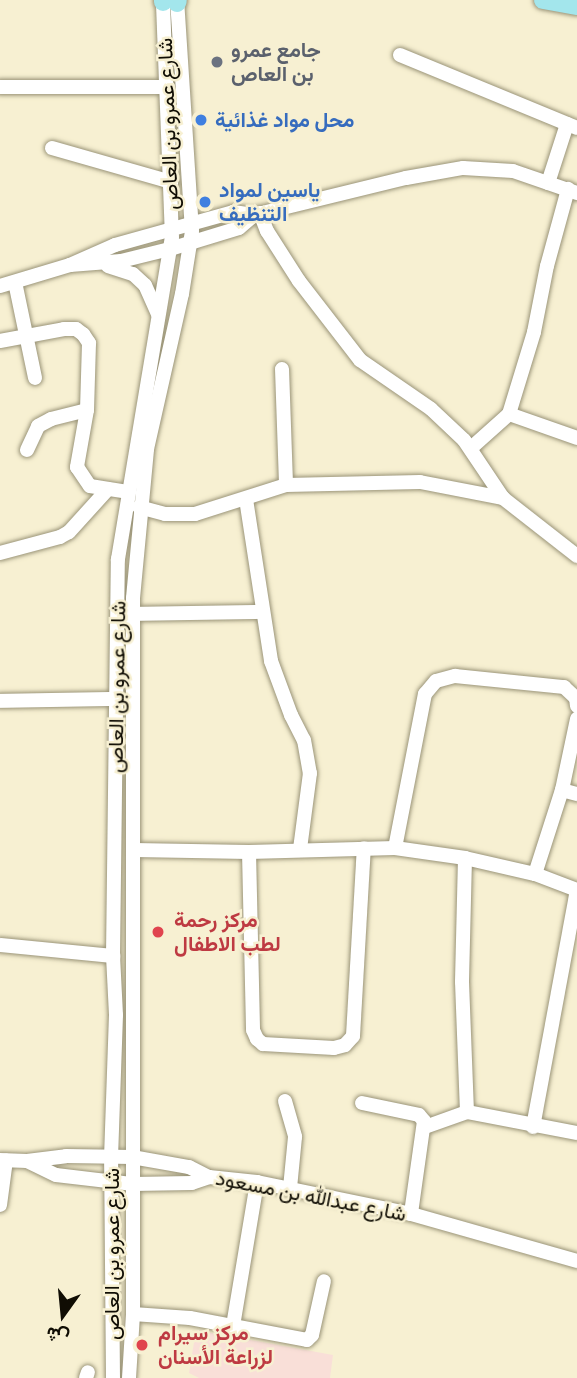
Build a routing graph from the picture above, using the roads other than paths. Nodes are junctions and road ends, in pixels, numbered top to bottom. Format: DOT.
graph roads {
  1 [pos="543,0"];
  2 [pos="170,1"];
  3 [pos="577,6"];
  4 [pos="400,55"];
  5 [pos="0,87"];
  6 [pos="167,87"];
  7 [pos="572,126"];
  8 [pos="51,148"];
  9 [pos="171,182"];
  10 [pos="548,183"];
  11 [pos="573,191"];
  12 [pos="257,214"];
  13 [pos="192,223"];
  14 [pos="172,230"];
  15 [pos="190,243"];
  16 [pos="170,249"];
  17 [pos="93,263"];
  18 [pos="70,265"];
  19 [pos="15,282"];
  20 [pos="0,286"];
  21 [pos="158,314"];
  22 [pos="27,333"];
  23 [pos="0,341"];
  24 [pos="282,369"];
  25 [pos="35,378"];
  26 [pos="88,410"];
  27 [pos="509,414"];
  28 [pos="577,438"];
  29 [pos="471,448"];
  30 [pos="27,450"];
  31 [pos="286,485"];
  32 [pos="108,489"];
  33 [pos="128,492"];
  34 [pos="503,498"];
  35 [pos="246,499"];
  36 [pos="139,507"];
  37 [pos="0,553"];
  38 [pos="577,556"];
  39 [pos="263,612"];
  40 [pos="134,614"];
  41 [pos="117,699"];
  42 [pos="0,701"];
  43 [pos="577,706"];
  44 [pos="577,719"];
  45 [pos="562,790"];
  46 [pos="577,794"];
  47 [pos="364,848"];
  48 [pos="395,848"];
  49 [pos="300,849"];
  50 [pos="134,850"];
  51 [pos="249,852"];
  52 [pos="465,858"];
  53 [pos="535,874"];
  54 [pos="577,890"];
  55 [pos="0,945"];
  56 [pos="113,956"];
  57 [pos="285,1101"];
  58 [pos="362,1103"];
  59 [pos="467,1112"];
  60 [pos="425,1127"];
  61 [pos="533,1127"];
  62 [pos="577,1133"];
  63 [pos="132,1157"];
  64 [pos="111,1158"];
  65 [pos="3,1160"];
  66 [pos="27,1161"];
  67 [pos="209,1177"];
  68 [pos="111,1181"];
  69 [pos="257,1182"];
  70 [pos="133,1184"];
  71 [pos="290,1188"];
  72 [pos="0,1205"];
  73 [pos="411,1214"];
  74 [pos="577,1261"];
  75 [pos="324,1280"];
  76 [pos="133,1314"];
  77 [pos="233,1326"];
  78 [pos="113,1378"];
  79 [pos="129,1378"];
  1 -- 3 [label="main road"];
  2 -- 6 [label="street, شارع عمرو بن العاص"];
  2 -- 13 [label="street"];
  4 -- 7 [label="street"];
  5 -- 6 [label="street"];
  6 -- 9 [label="street, شارع عمرو بن العاص"];
  7 -- 10 [label="street"];
  8 -- 9 [label="street"];
  9 -- 14 [label="street, شارع عمرو بن العاص"];
  10 -- 11 [label="street"];
  10 -- 12 [label="street"];
  11 -- 27 [label="street"];
  12 -- 13 [label="street"];
  12 -- 15 [label="street"];
  12 -- 29 [label="street"];
  13 -- 14 [label="street"];
  13 -- 15 [label="street"];
  14 -- 16 [label="street, شارع عمرو بن العاص"];
  14 -- 18 [label="street"];
  15 -- 16 [label="street"];
  15 -- 36 [label="street"];
  16 -- 17 [label="street"];
  16 -- 21 [label="street, شارع عمرو بن العاص"];
  17 -- 18 [label="street"];
  17 -- 21 [label="street"];
  18 -- 19 [label="street"];
  19 -- 20 [label="street"];
  19 -- 22 [label="street"];
  21 -- 33 [label="street, شارع عمرو بن العاص"];
  22 -- 23 [label="street"];
  22 -- 25 [label="street"];
  22 -- 26 [label="street"];
  24 -- 31 [label="street"];
  26 -- 30 [label="street"];
  26 -- 32 [label="street"];
  27 -- 28 [label="street"];
  27 -- 29 [label="street"];
  29 -- 34 [label="street"];
  31 -- 34 [label="street"];
  31 -- 35 [label="street"];
  32 -- 33 [label="street"];
  32 -- 37 [label="street"];
  33 -- 41 [label="street, شارع عمرو بن العاص"];
  34 -- 38 [label="street"];
  35 -- 36 [label="street"];
  35 -- 39 [label="street"];
  36 -- 40 [label="street"];
  39 -- 40 [label="street"];
  39 -- 49 [label="street"];
  40 -- 50 [label="street"];
  41 -- 42 [label="street"];
  41 -- 56 [label="street, شارع عمرو بن العاص"];
  43 -- 48 [label="street"];
  44 -- 45 [label="street"];
  45 -- 46 [label="street"];
  45 -- 53 [label="street"];
  47 -- 48 [label="street"];
  47 -- 49 [label="street"];
  47 -- 51 [label="street"];
  48 -- 52 [label="street"];
  49 -- 51 [label="street"];
  50 -- 51 [label="street"];
  50 -- 63 [label="street"];
  52 -- 53 [label="street"];
  52 -- 59 [label="street"];
  53 -- 54 [label="street"];
  54 -- 61 [label="street"];
  55 -- 56 [label="street"];
  56 -- 64 [label="street, شارع عمرو بن العاص"];
  57 -- 71 [label="street"];
  58 -- 60 [label="street"];
  59 -- 60 [label="street"];
  59 -- 61 [label="street"];
  60 -- 73 [label="street"];
  61 -- 62 [label="street"];
  63 -- 64 [label="street, شارع عبدالله بن مسعود"];
  63 -- 67 [label="street, شارع عبدالله بن مسعود"];
  63 -- 70 [label="street"];
  64 -- 66 [label="street, شارع عبدالله بن مسعود"];
  64 -- 68 [label="street, شارع عمرو بن العاص"];
  65 -- 66 [label="street, شارع عبدالله بن مسعود"];
  65 -- 72 [label="street"];
  66 -- 68 [label="street"];
  67 -- 69 [label="street, شارع عبدالله بن مسعود"];
  67 -- 70 [label="street"];
  68 -- 70 [label="street"];
  68 -- 78 [label="street, شارع عمرو بن العاص"];
  69 -- 71 [label="street, شارع عبدالله بن مسعود"];
  69 -- 77 [label="street"];
  70 -- 76 [label="street"];
  71 -- 73 [label="street, شارع عبدالله بن مسعود"];
  73 -- 74 [label="street, شارع عبدالله بن مسعود"];
  75 -- 77 [label="street"];
  76 -- 77 [label="street"];
  76 -- 79 [label="street"];
}
